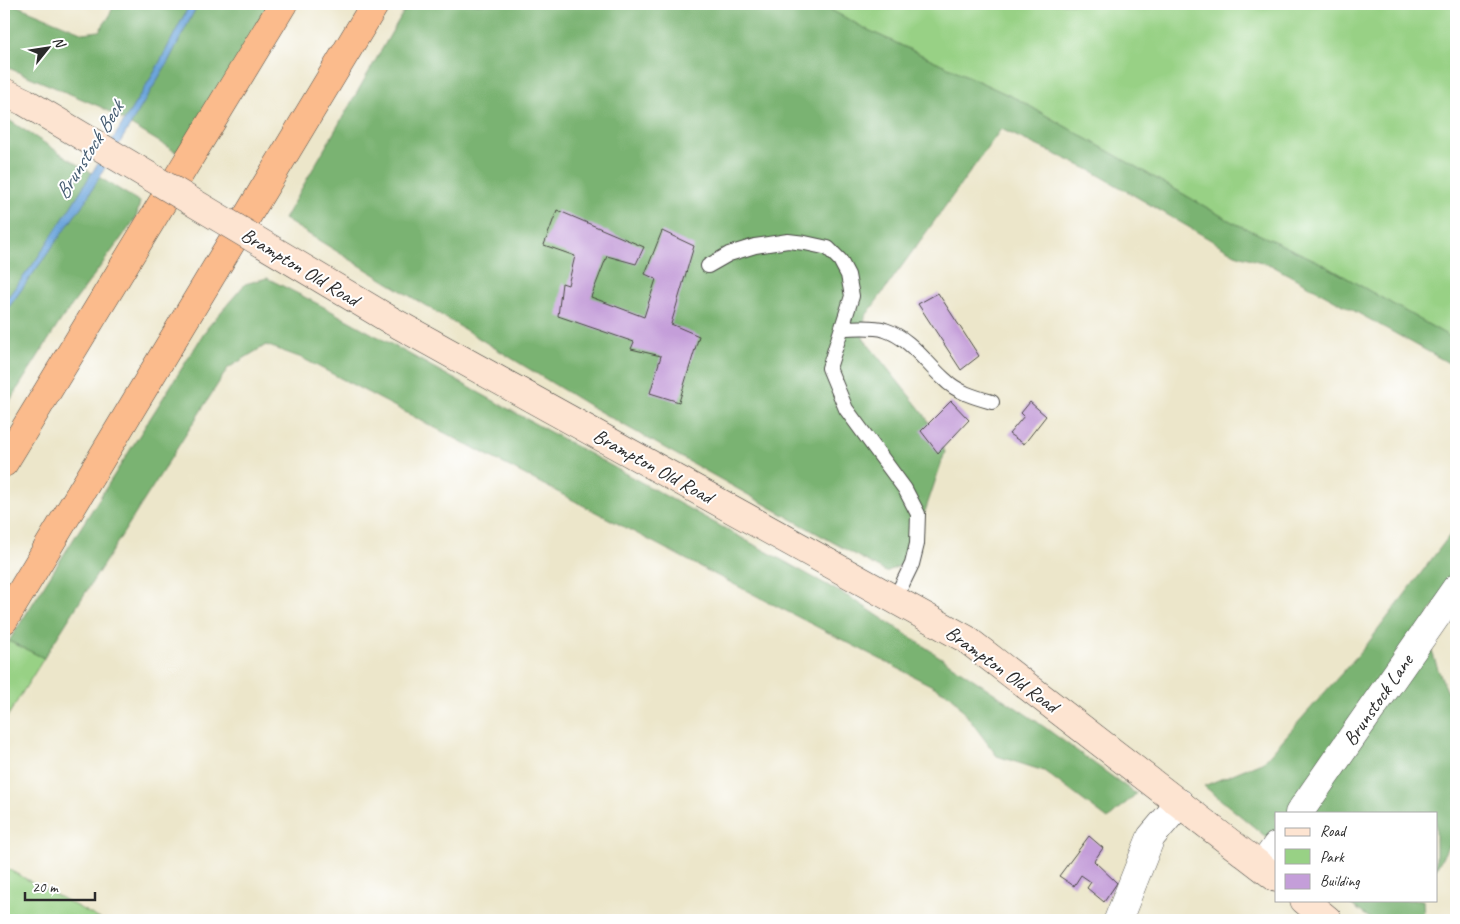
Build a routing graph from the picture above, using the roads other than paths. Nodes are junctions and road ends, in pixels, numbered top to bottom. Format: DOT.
graph roads {
  1 [pos="283,4"];
  2 [pos="375,4"];
  3 [pos="14,97"];
  4 [pos="708,266"];
  5 [pos="843,328"];
  6 [pos="992,402"];
  7 [pos="4,463"];
  8 [pos="1456,588"];
  9 [pos="895,599"];
  10 [pos="4,620"];
  11 [pos="1180,803"];
  12 [pos="1301,812"];
  13 [pos="1272,863"];
  14 [pos="1306,902"];
  15 [pos="1118,920"];
  16 [pos="1328,920"];
  1 -- 7 [label="highway"];
  2 -- 10 [label="highway"];
  3 -- 9 [label="main road, Brampton Old Road, bridge"];
  4 -- 5 [label="lane"];
  5 -- 6 [label="lane"];
  5 -- 9 [label="lane"];
  8 -- 12 [label="street, Brunstock Lane"];
  9 -- 11 [label="main road, Brampton Old Road"];
  11 -- 13 [label="main road, Brampton Old Road"];
  11 -- 15 [label="street"];
  14 -- 16 [label="main road"];
}
